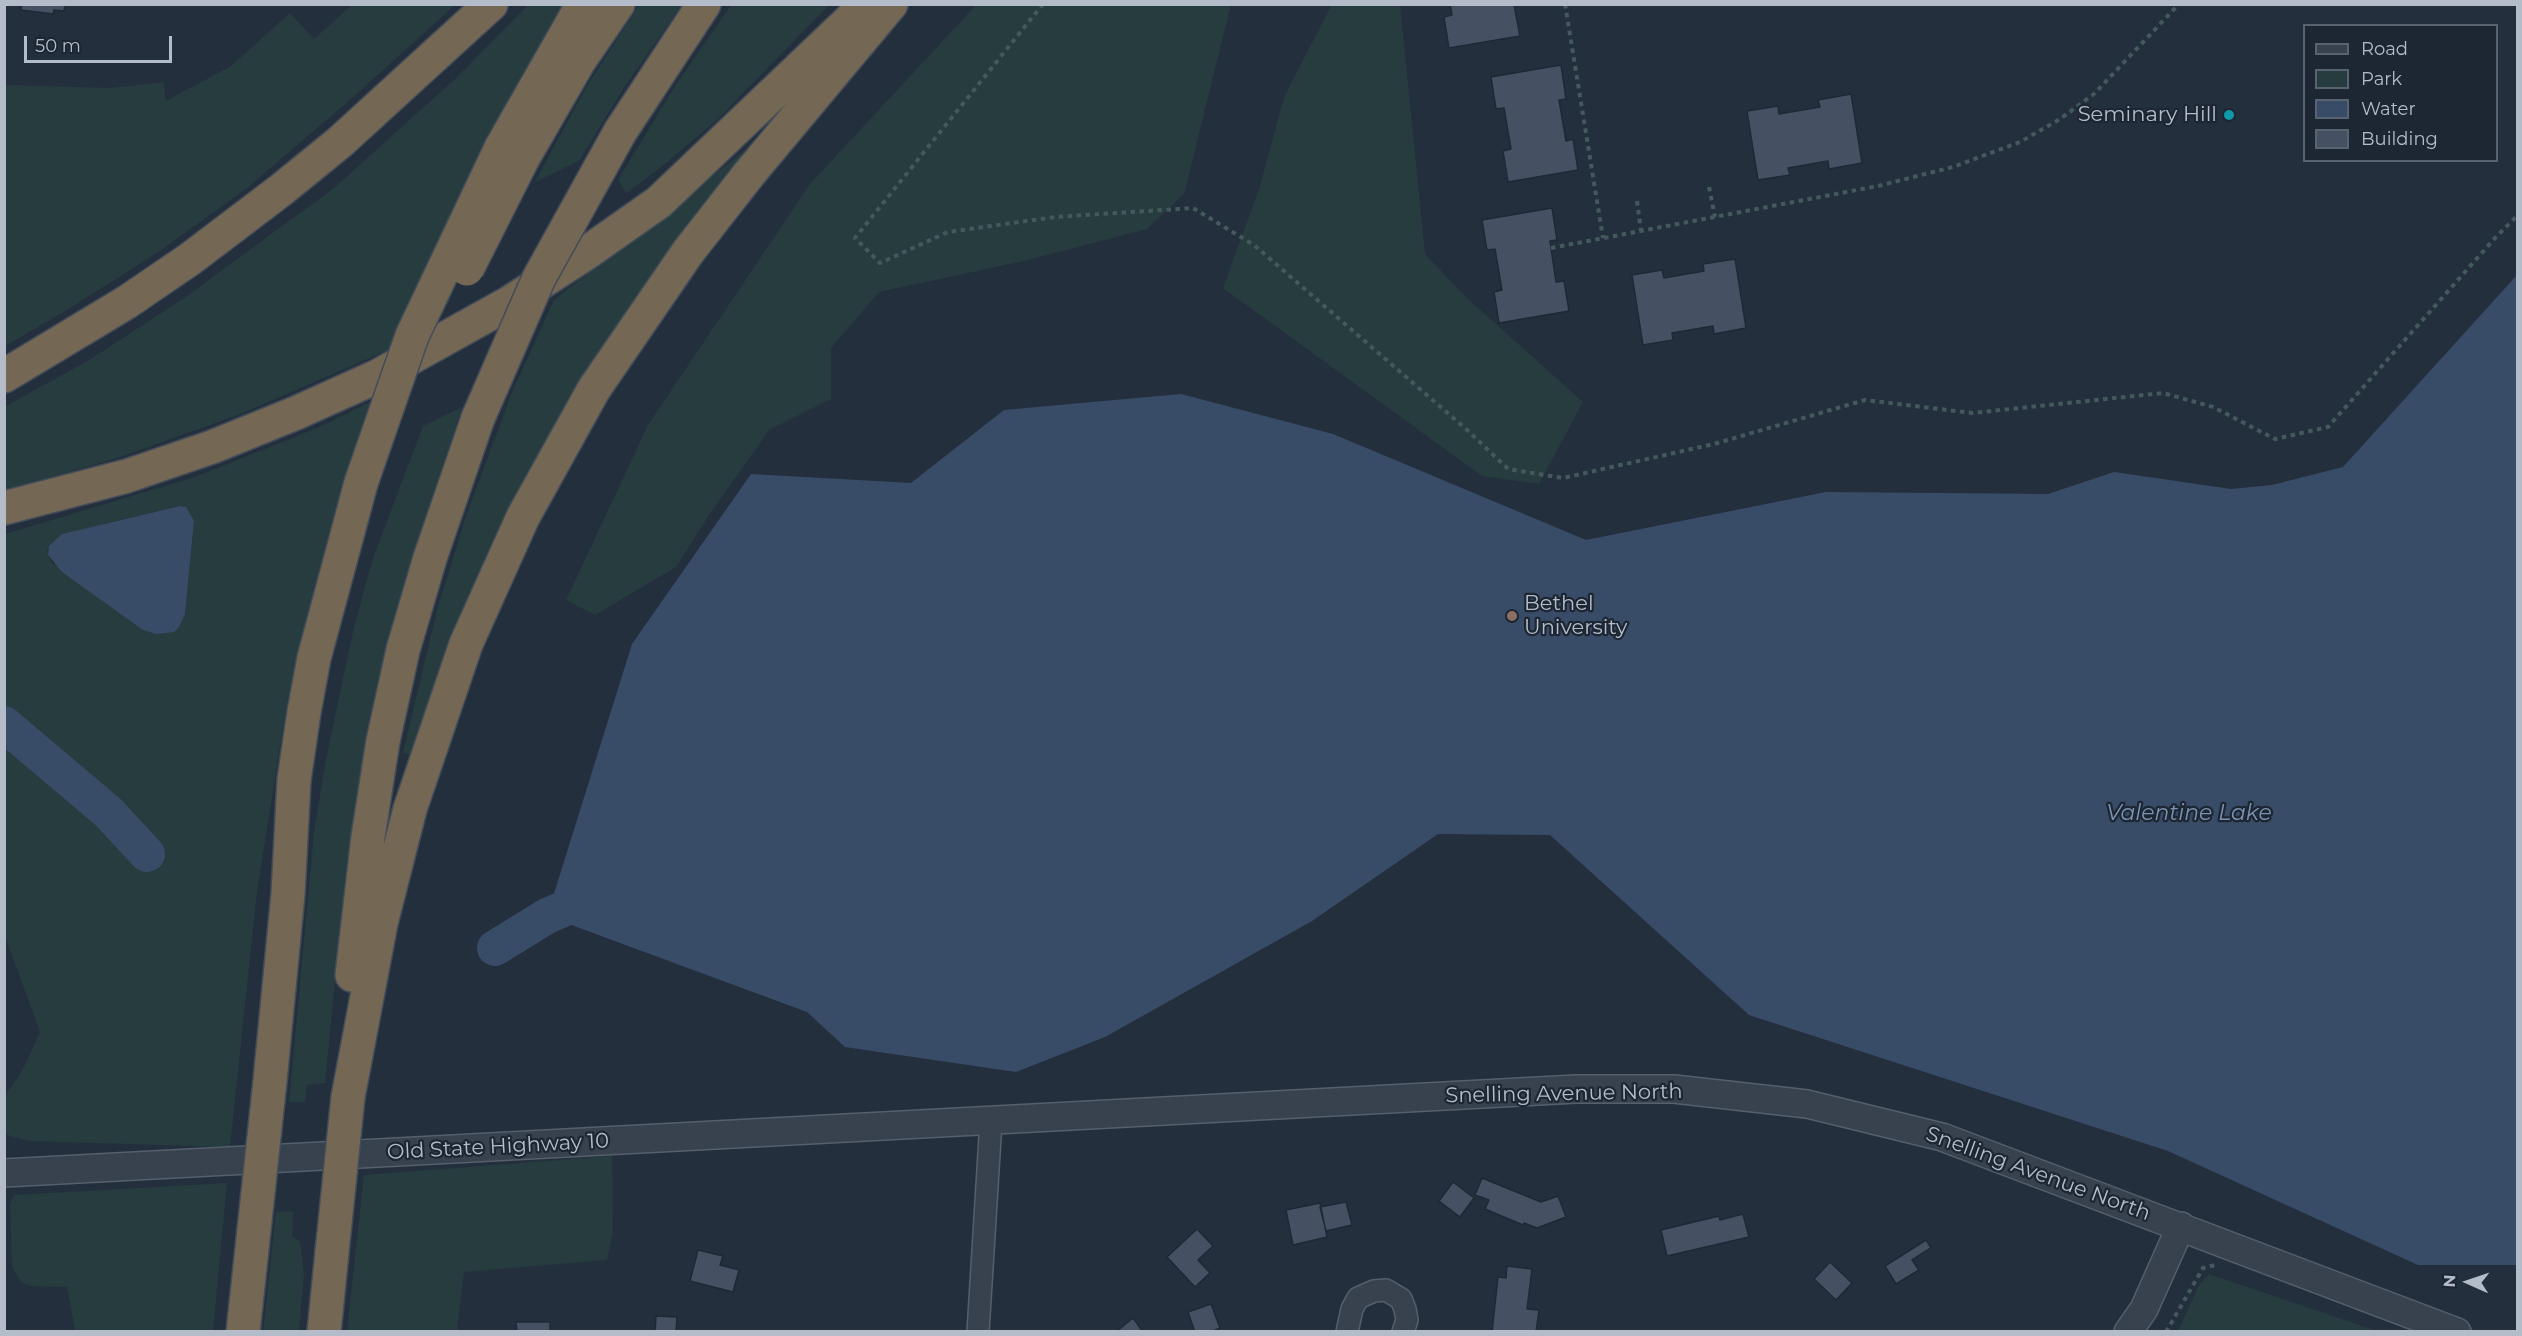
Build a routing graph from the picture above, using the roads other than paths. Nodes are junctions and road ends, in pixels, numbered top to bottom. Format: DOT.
graph roads {
  1 [pos="491,4"];
  2 [pos="583,4"];
  3 [pos="618,4"];
  4 [pos="704,4"];
  5 [pos="867,4"];
  6 [pos="891,4"];
  7 [pos="512,153"];
  8 [pos="4,376"];
  9 [pos="4,508"];
  10 [pos="349,1085"];
  11 [pos="991,1121"];
  12 [pos="4,1173"];
  13 [pos="2181,1226"];
  14 [pos="243,1332"];
  15 [pos="324,1332"];
  16 [pos="978,1332"];
  17 [pos="1347,1332"];
  18 [pos="1403,1332"];
  19 [pos="2128,1332"];
  20 [pos="2457,1332"];
  1 -- 8 [label="highway"];
  2 -- 7 [label="highway"];
  3 -- 7 [label="highway"];
  4 -- 10 [label="highway, bridge"];
  5 -- 9 [label="highway"];
  6 -- 10 [label="highway"];
  7 -- 14 [label="highway, bridge"];
  10 -- 15 [label="highway, bridge"];
  11 -- 12 [label="street, Old State Highway 10"];
  11 -- 13 [label="street, Snelling Avenue North"];
  11 -- 16 [label="street"];
  13 -- 19 [label="street"];
  13 -- 20 [label="street, Snelling Avenue North"];
  17 -- 18 [label="street"];
}
